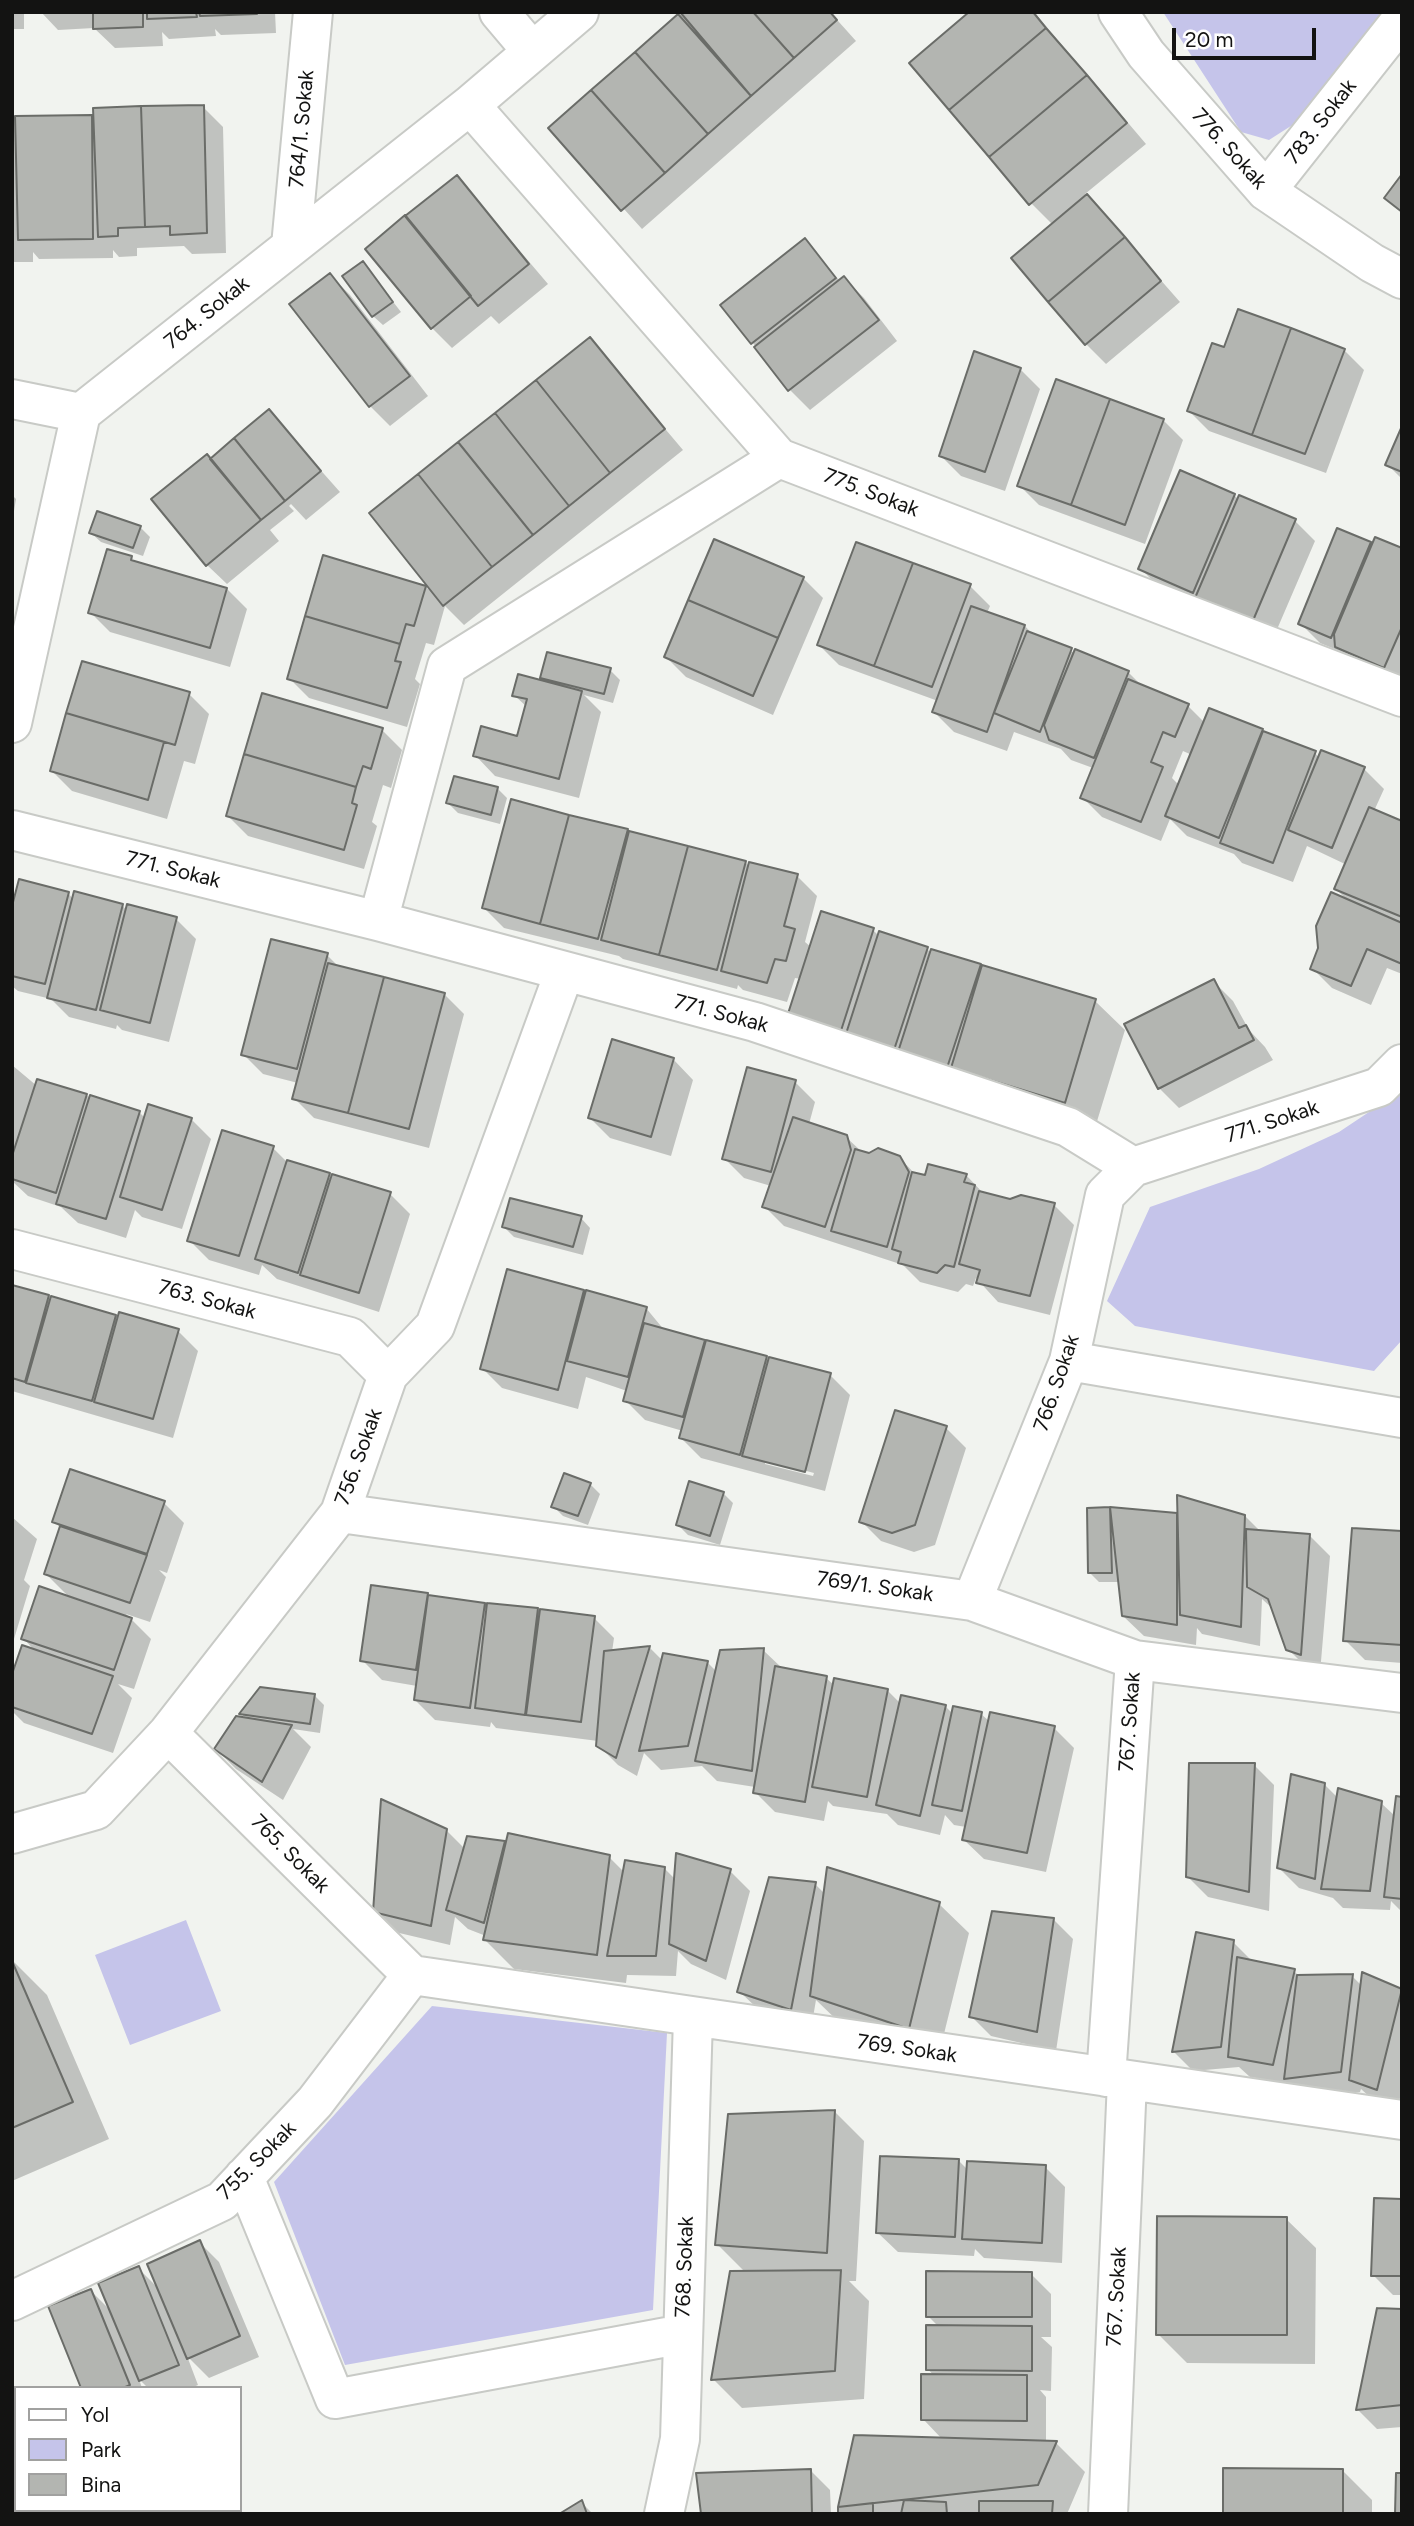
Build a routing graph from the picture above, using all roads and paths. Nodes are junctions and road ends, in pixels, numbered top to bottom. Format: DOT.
graph roads {
  1 [pos="313,12"];
  2 [pos="499,12"];
  3 [pos="579,12"];
  4 [pos="1118,12"];
  5 [pos="1402,19"];
  6 [pos="532,51"];
  7 [pos="470,105"];
  8 [pos="1266,191"];
  9 [pos="292,246"];
  10 [pos="1402,279"];
  11 [pos="12,399"];
  12 [pos="82,413"];
  13 [pos="779,458"];
  14 [pos="1402,697"];
  15 [pos="12,723"];
  16 [pos="12,830"];
  17 [pos="379,922"];
  18 [pos="564,972"];
  19 [pos="1402,1064"];
  20 [pos="1133,1167"];
  21 [pos="12,1250"];
  22 [pos="1069,1361"];
  23 [pos="388,1375"];
  24 [pos="1402,1418"];
  25 [pos="340,1513"];
  26 [pos="972,1601"];
  27 [pos="1135,1660"];
  28 [pos="1402,1693"];
  29 [pos="168,1733"];
  30 [pos="12,1834"];
  31 [pos="412,1975"];
  32 [pos="693,2018"];
  33 [pos="1116,2079"];
  34 [pos="1402,2120"];
  35 [pos="244,2177"];
  36 [pos="12,2301"];
  37 [pos="683,2334"];
  38 [pos="664,2514"];
  39 [pos="1108,2514"];
  1 -- 9 [label="street, 764/1. Sokak"];
  2 -- 6 [label="street"];
  3 -- 6 [label="street, 764. Sokak"];
  4 -- 8 [label="street, 776. Sokak"];
  5 -- 8 [label="street, 783. Sokak"];
  6 -- 7 [label="street, 764. Sokak"];
  7 -- 9 [label="street, 764. Sokak"];
  7 -- 13 [label="street, 775. Sokak"];
  8 -- 10 [label="street, 776. Sokak"];
  9 -- 12 [label="street, 764. Sokak"];
  11 -- 12 [label="street"];
  12 -- 15 [label="street"];
  13 -- 14 [label="street, 775. Sokak"];
  13 -- 17 [label="street"];
  16 -- 17 [label="street, 771. Sokak"];
  17 -- 18 [label="street, 771. Sokak"];
  18 -- 20 [label="street, 771. Sokak"];
  18 -- 23 [label="street, 756. Sokak"];
  19 -- 20 [label="street, 771. Sokak"];
  20 -- 22 [label="street, 766. Sokak"];
  21 -- 23 [label="street, 763. Sokak"];
  22 -- 24 [label="street"];
  22 -- 26 [label="street, 766. Sokak"];
  23 -- 25 [label="street, 756. Sokak"];
  25 -- 26 [label="street, 769/1. Sokak"];
  25 -- 29 [label="street, 756. Sokak"];
  26 -- 27 [label="street, 769/1. Sokak"];
  27 -- 28 [label="street, 769/1. Sokak"];
  27 -- 33 [label="street, 767. Sokak"];
  29 -- 30 [label="street, 756. Sokak"];
  29 -- 31 [label="street, 765. Sokak"];
  31 -- 32 [label="street, 769. Sokak"];
  31 -- 35 [label="street, 755. Sokak"];
  32 -- 33 [label="street, 769. Sokak"];
  32 -- 37 [label="street, 768. Sokak"];
  33 -- 34 [label="street, 769. Sokak"];
  33 -- 39 [label="street, 767. Sokak"];
  35 -- 36 [label="street, 755. Sokak"];
  35 -- 37 [label="street"];
  37 -- 38 [label="street, 768. Sokak"];
}
